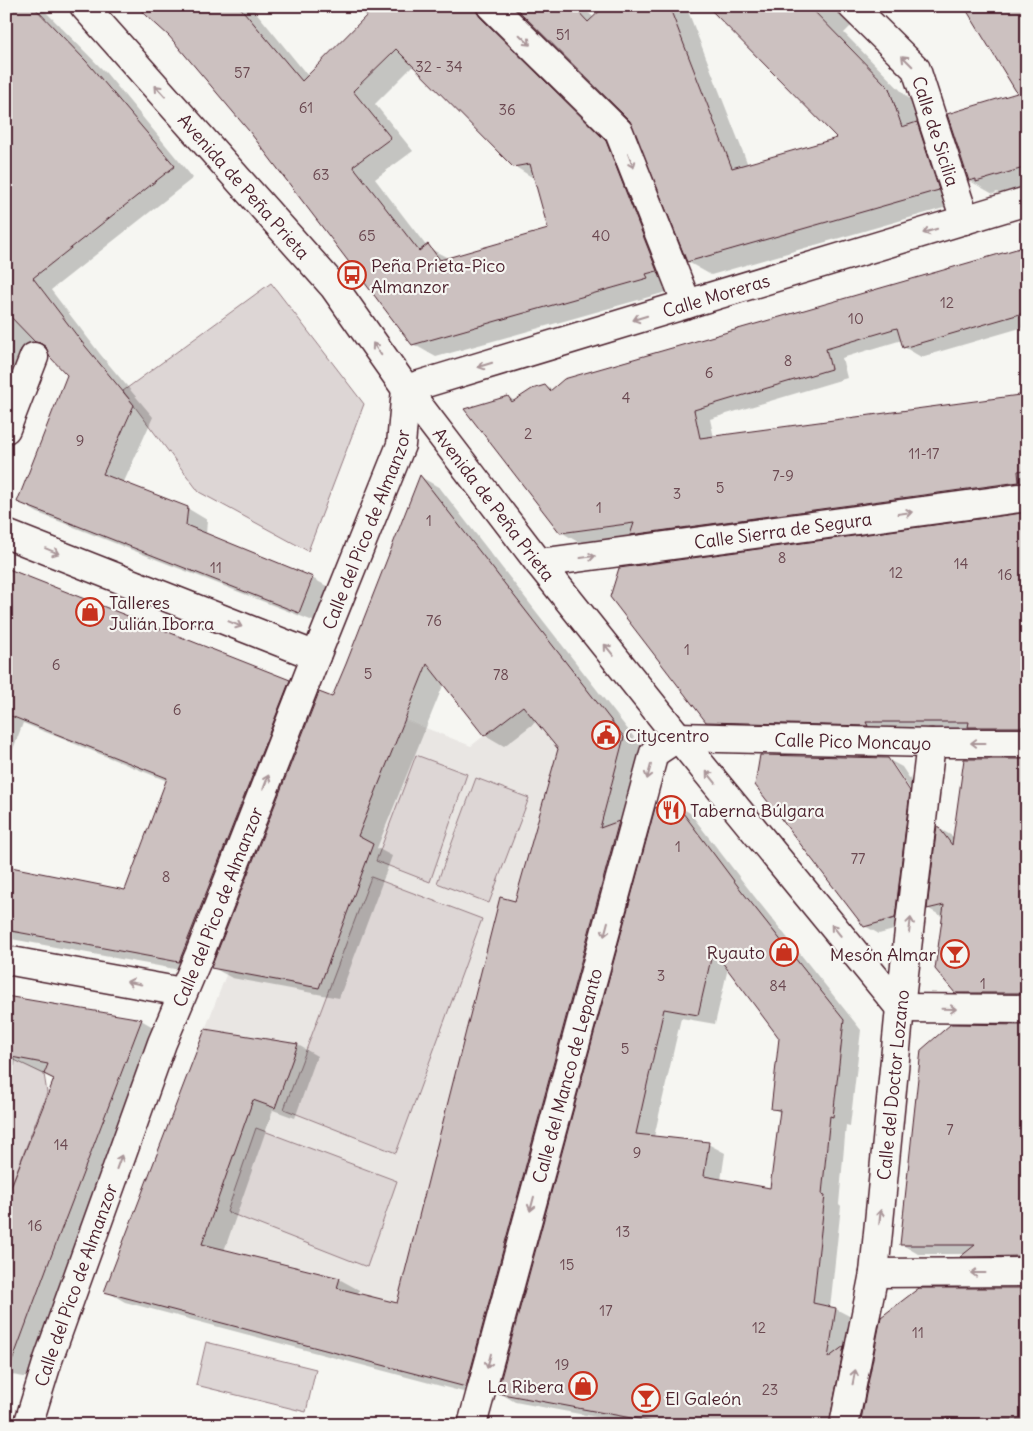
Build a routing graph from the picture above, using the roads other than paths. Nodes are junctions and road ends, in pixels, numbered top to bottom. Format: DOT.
graph roads {
  1 [pos="84,6"];
  2 [pos="490,6"];
  3 [pos="852,6"];
  4 [pos="1027,201"];
  5 [pos="966,220"];
  6 [pos="687,304"];
  7 [pos="34,357"];
  8 [pos="406,389"];
  9 [pos="6,429"];
  10 [pos="1027,497"];
  11 [pos="6,534"];
  12 [pos="539,564"];
  13 [pos="316,656"];
  14 [pos="678,737"];
  15 [pos="932,743"];
  16 [pos="1027,743"];
  17 [pos="6,960"];
  18 [pos="182,992"];
  19 [pos="900,1008"];
  20 [pos="1027,1009"];
  21 [pos="1027,1272"];
  22 [pos="874,1273"];
  23 [pos="25,1423"];
  24 [pos="472,1425"];
  25 [pos="844,1425"];
  8 -- 1 [label="street, Avenida de Peña Prieta, one-way"];
  2 -- 6 [label="street, one-way"];
  5 -- 3 [label="street, Calle de Sicilia, one-way"];
  4 -- 5 [label="street, Calle Moreras"];
  5 -- 6 [label="street, Calle Moreras, one-way"];
  6 -- 8 [label="street, Calle Moreras, one-way"];
  7 -- 9 [label="street"];
  8 -- 12 [label="street, Avenida de Peña Prieta"];
  8 -- 13 [label="street, Calle del Pico de Almanzor"];
  12 -- 10 [label="street, Calle Sierra de Segura, one-way"];
  11 -- 13 [label="street, one-way"];
  14 -- 12 [label="street, Avenida de Peña Prieta, one-way"];
  18 -- 13 [label="street, Calle del Pico de Almanzor, one-way"];
  14 -- 15 [label="street, Calle Pico Moncayo"];
  19 -- 14 [label="street, Avenida de Peña Prieta, one-way"];
  14 -- 24 [label="street, Calle del Manco de Lepanto, one-way"];
  16 -- 15 [label="street, Calle Pico Moncayo, one-way"];
  19 -- 15 [label="street, Calle del Doctor Lozano, one-way"];
  18 -- 17 [label="street, one-way"];
  23 -- 18 [label="street, Calle del Pico de Almanzor, one-way"];
  19 -- 20 [label="street, one-way"];
  22 -- 19 [label="street, Calle del Doctor Lozano, one-way"];
  21 -- 22 [label="street, one-way"];
  25 -- 22 [label="street, Calle del Doctor Lozano, one-way"];
}
